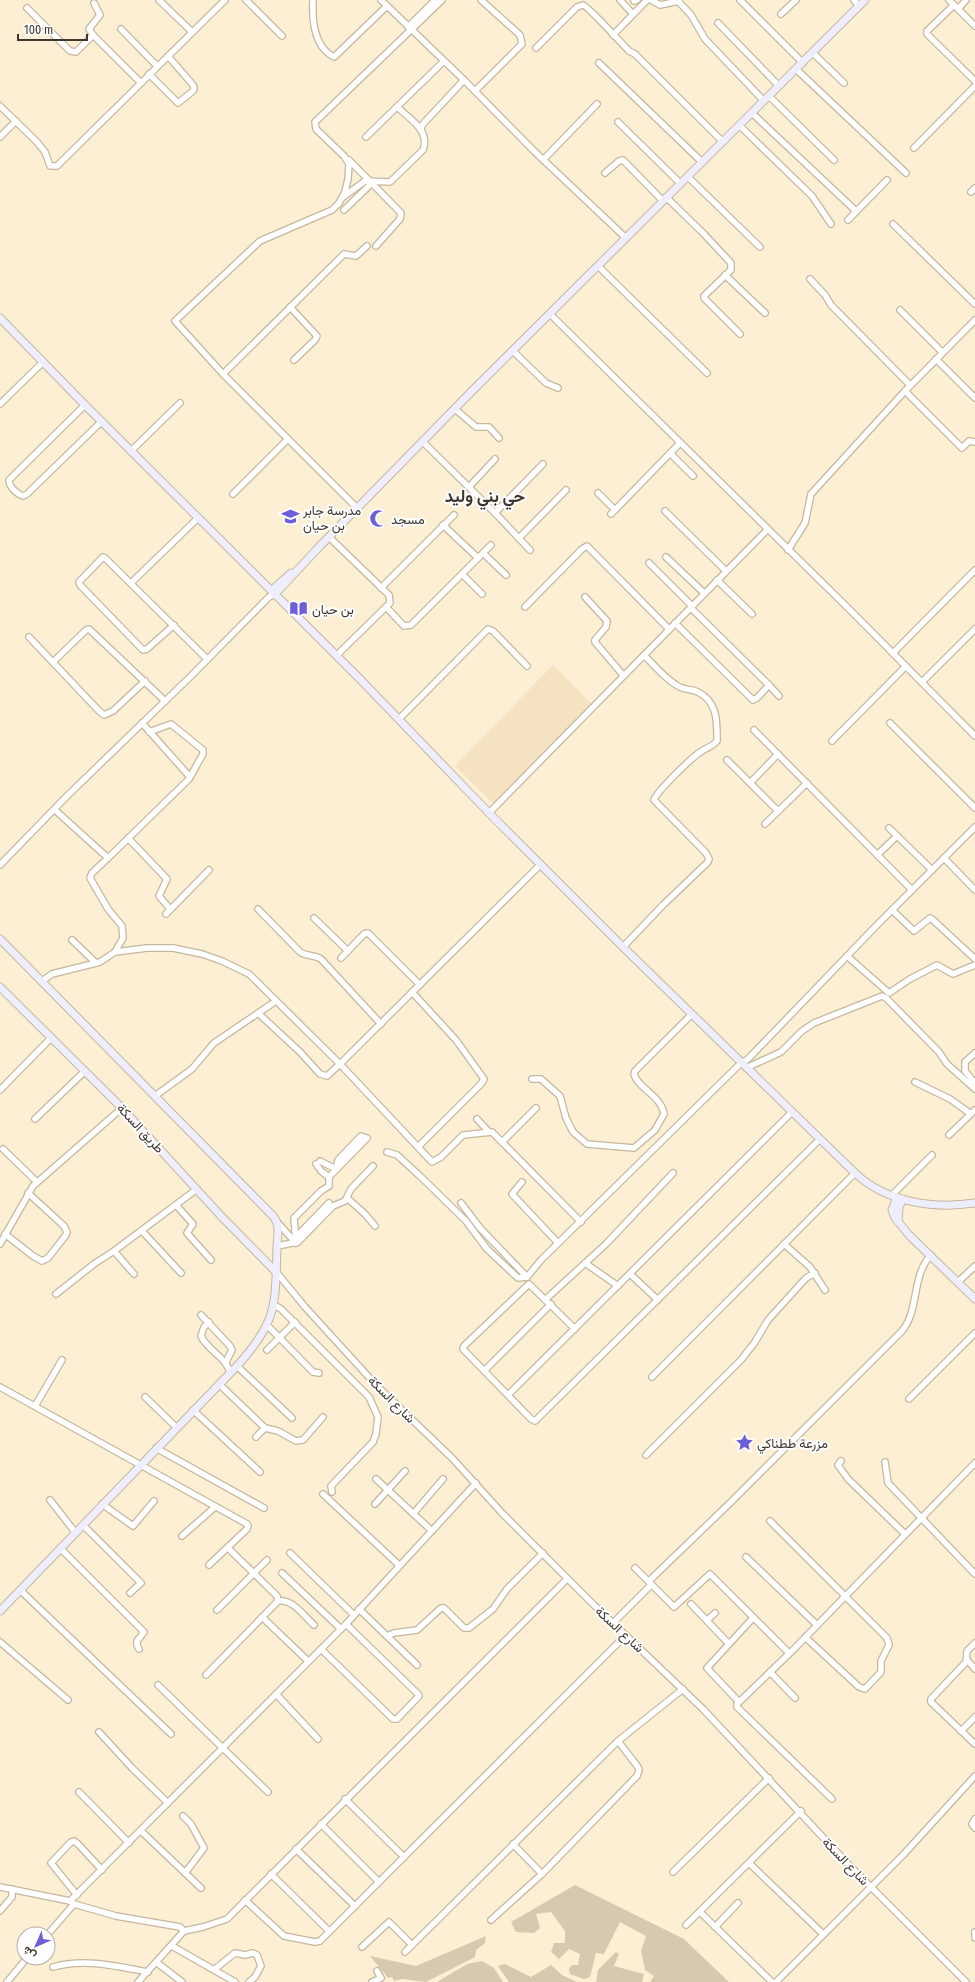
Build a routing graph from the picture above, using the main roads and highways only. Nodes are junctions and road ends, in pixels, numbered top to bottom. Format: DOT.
graph roads {
  1 [pos="865,0"];
  2 [pos="0,318"];
  3 [pos="283,583"];
  4 [pos="271,592"];
  5 [pos="282,601"];
  6 [pos="0,939"];
  7 [pos="0,987"];
  8 [pos="880,1190"];
  9 [pos="897,1197"];
  10 [pos="975,1203"];
  11 [pos="892,1210"];
  12 [pos="898,1222"];
  13 [pos="277,1273"];
  14 [pos="975,1299"];
  15 [pos="0,1611"];
  1 -- 3 [label="main road"];
  2 -- 4 [label="main road"];
  3 -- 4 [label="main road"];
  3 -- 4 [label="main road"];
  3 -- 5 [label="main road"];
  4 -- 5 [label="main road"];
  5 -- 8 [label="main road"];
  6 -- 13 [label="main road"];
  7 -- 13 [label="main road, طريق السكة"];
  8 -- 9 [label="main road"];
  8 -- 11 [label="main road"];
  9 -- 10 [label="main road"];
  9 -- 11 [label="main road"];
  9 -- 12 [label="main road"];
  11 -- 12 [label="main road"];
  12 -- 14 [label="main road"];
  13 -- 15 [label="main road"];
}
